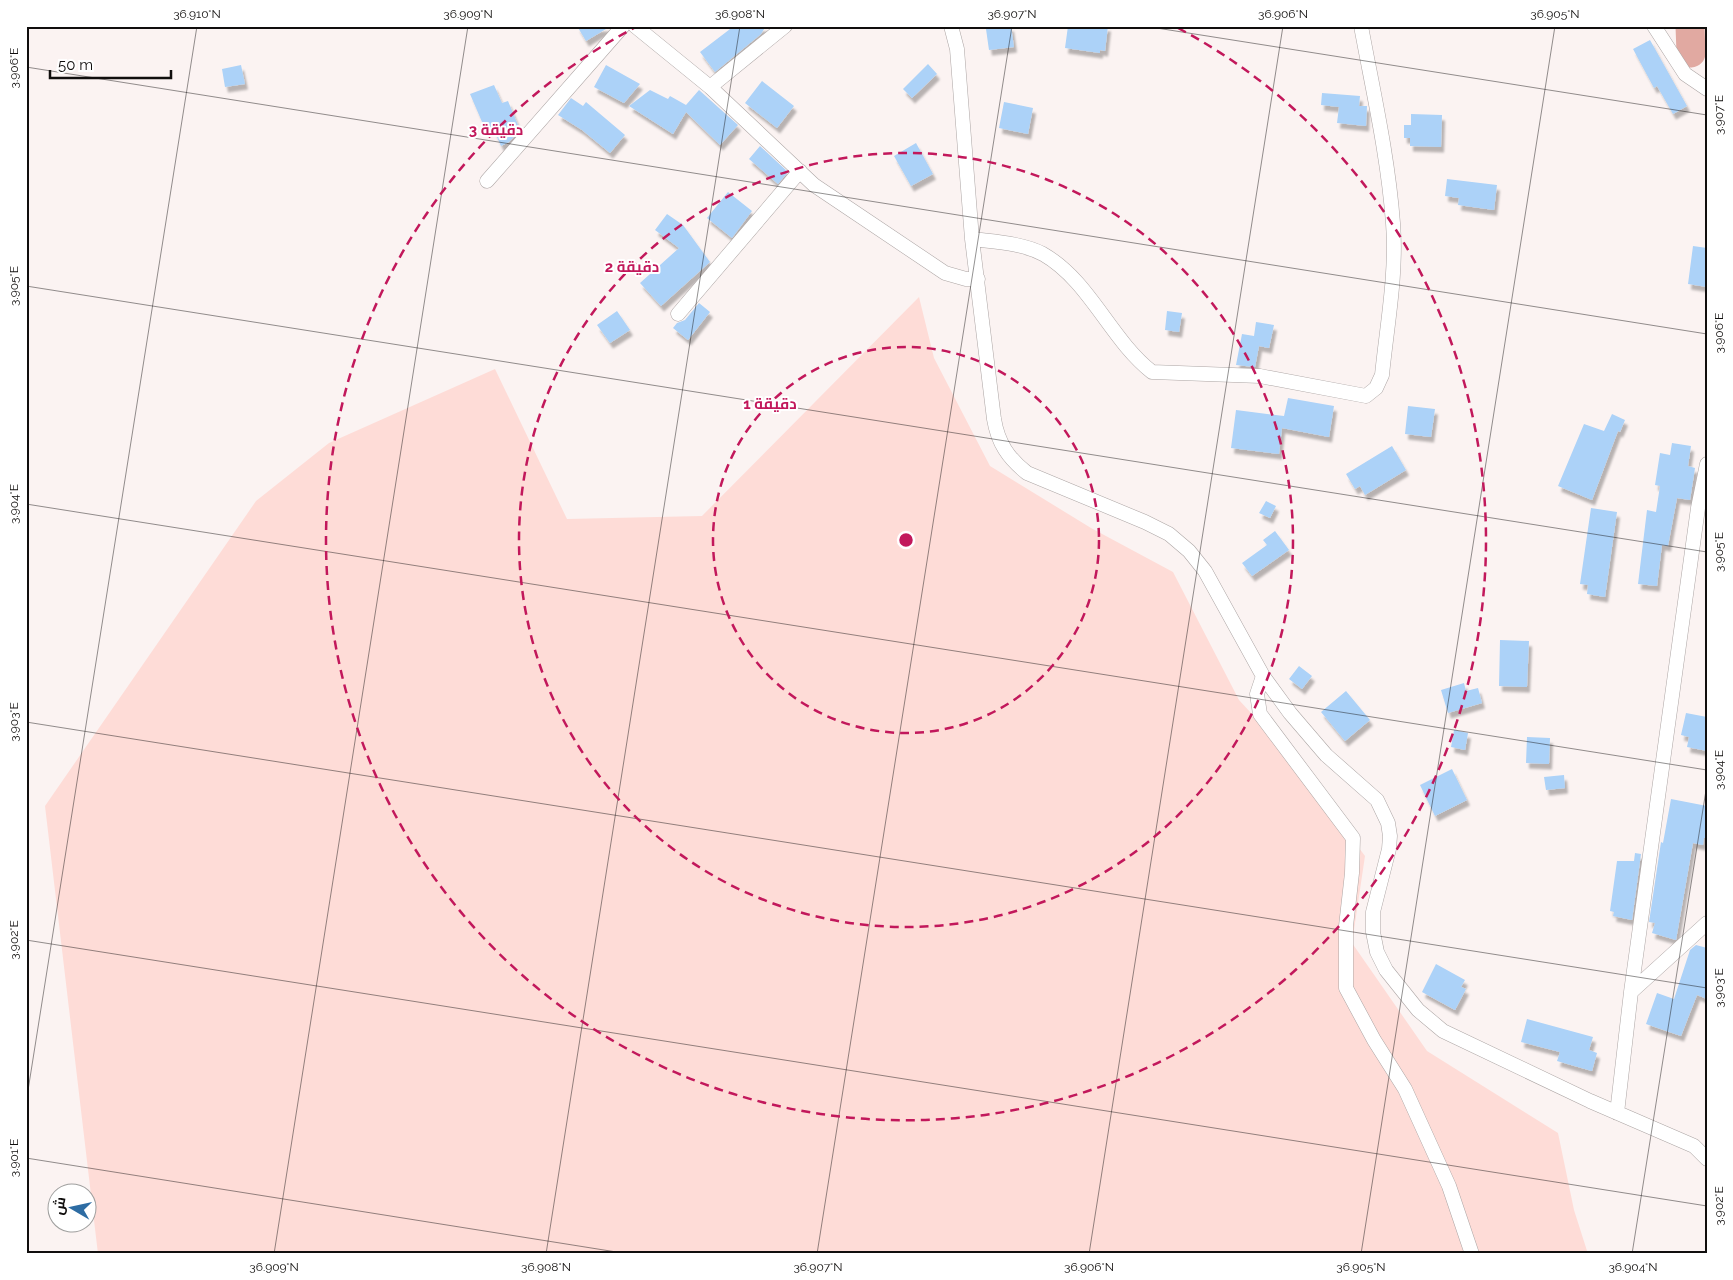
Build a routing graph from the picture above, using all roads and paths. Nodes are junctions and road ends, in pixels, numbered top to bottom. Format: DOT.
graph roads {
  1 [pos="623,26"];
  2 [pos="635,26"];
  3 [pos="784,26"];
  4 [pos="951,26"];
  5 [pos="1361,26"];
  6 [pos="1654,26"];
  7 [pos="710,87"];
  8 [pos="1707,89"];
  9 [pos="800,171"];
  10 [pos="487,181"];
  11 [pos="972,238"];
  12 [pos="978,279"];
  13 [pos="678,314"];
  14 [pos="1707,464"];
  15 [pos="1263,676"];
  16 [pos="1707,923"];
  17 [pos="1631,992"];
  18 [pos="1617,1113"];
  19 [pos="1707,1159"];
  20 [pos="1472,1254"];
  1 -- 10 [label="street"];
  2 -- 7 [label="street"];
  3 -- 7 [label="street"];
  4 -- 11 [label="street"];
  5 -- 11 [label="street"];
  6 -- 8 [label="street"];
  7 -- 9 [label="street"];
  9 -- 12 [label="street"];
  9 -- 13 [label="street"];
  11 -- 12 [label="street"];
  12 -- 15 [label="street"];
  14 -- 17 [label="street"];
  15 -- 18 [label="street"];
  15 -- 20 [label="street"];
  16 -- 17 [label="street"];
  17 -- 18 [label="street"];
  18 -- 19 [label="street"];
}
